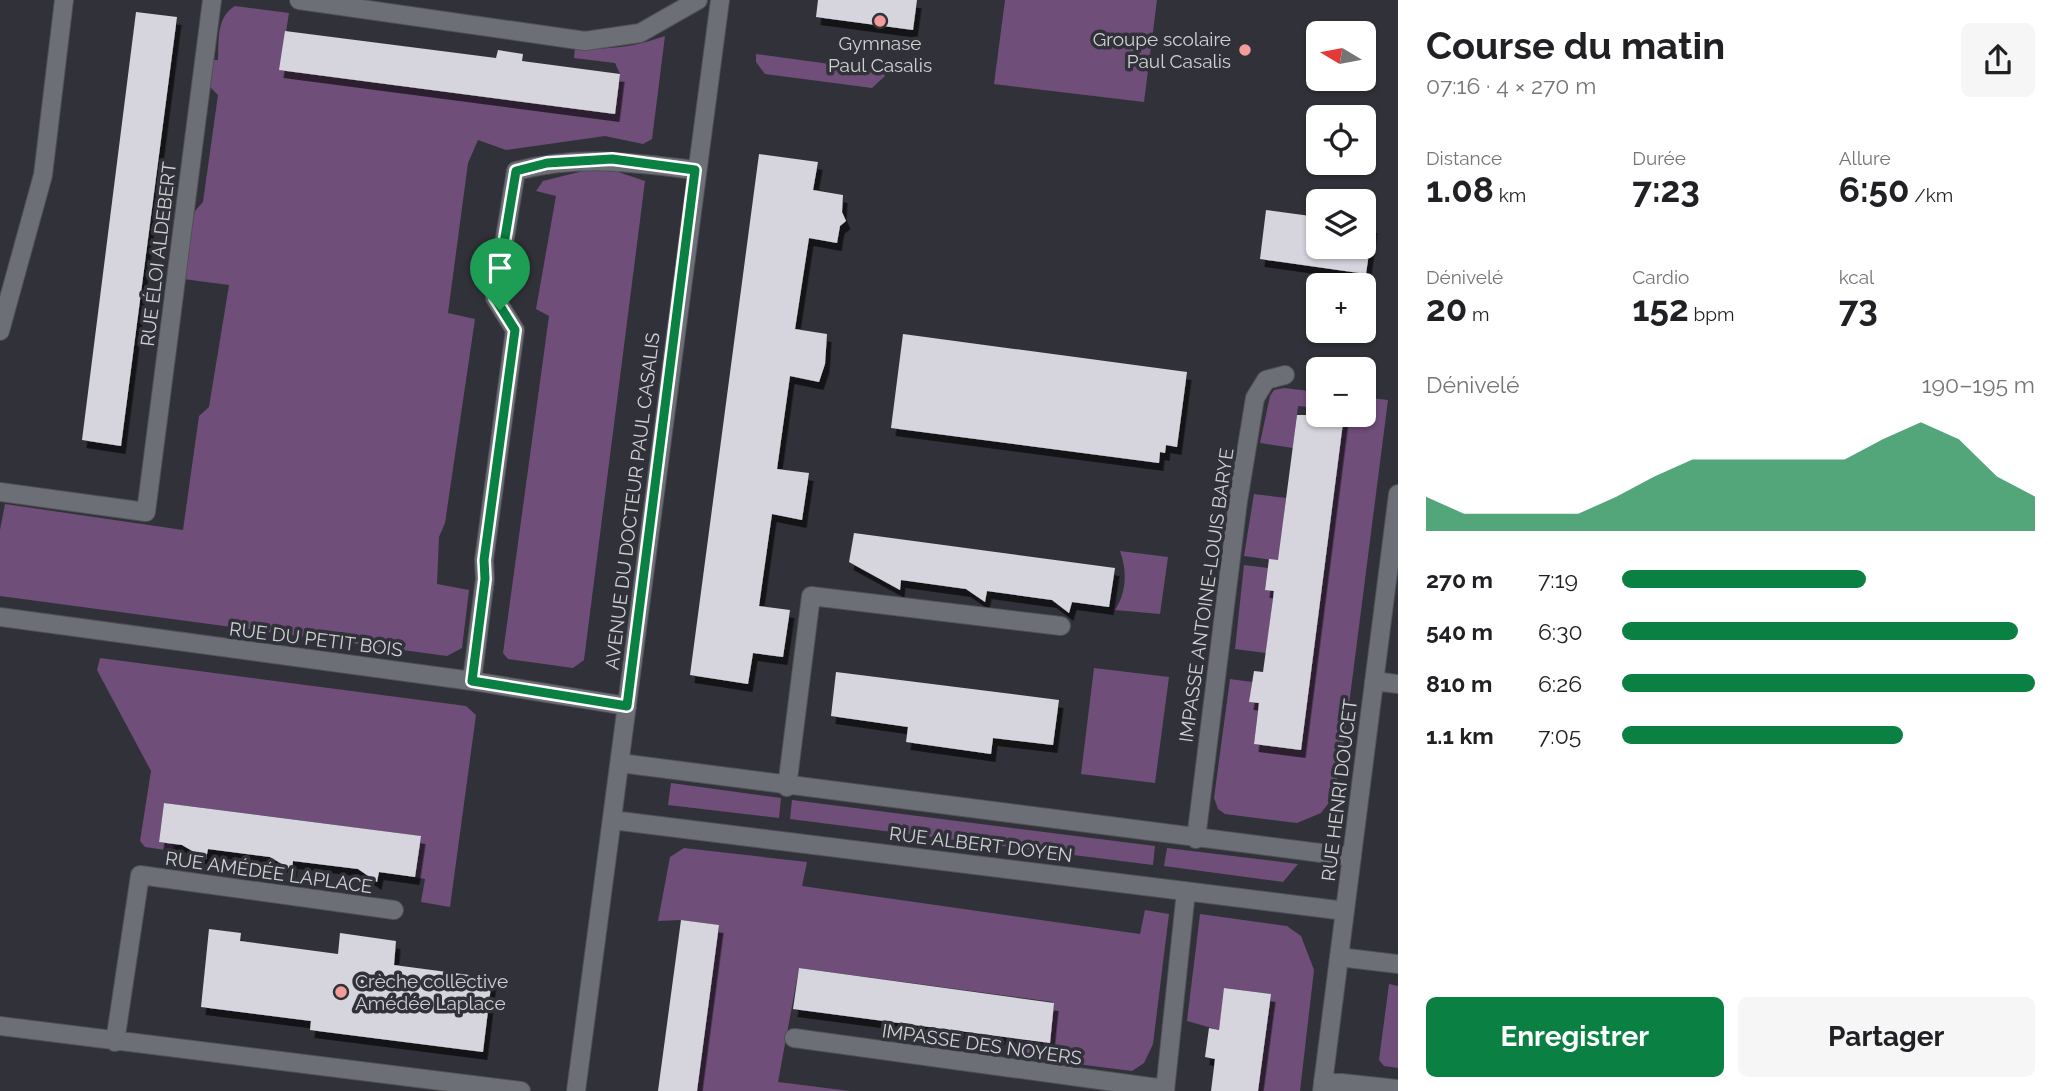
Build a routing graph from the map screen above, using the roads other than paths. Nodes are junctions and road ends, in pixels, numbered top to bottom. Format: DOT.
graph roads {
  1 [pos="64,0"];
  2 [pos="212,0"];
  3 [pos="299,0"];
  4 [pos="698,0"];
  5 [pos="720,0"];
  6 [pos="695,170"];
  7 [pos="0,331"];
  8 [pos="1284,375"];
  9 [pos="0,492"];
  10 [pos="1397,503"];
  11 [pos="0,617"];
  12 [pos="1061,626"];
  13 [pos="472,681"];
  14 [pos="1374,681"];
  15 [pos="1398,684"];
  16 [pos="627,706"];
  17 [pos="620,763"];
  18 [pos="787,787"];
  19 [pos="612,820"];
  20 [pos="1196,839"];
  21 [pos="1352,857"];
  22 [pos="1186,891"];
  23 [pos="394,910"];
  24 [pos="1345,911"];
  25 [pos="1339,957"];
  26 [pos="1398,964"];
  27 [pos="0,1026"];
  28 [pos="794,1038"];
  29 [pos="115,1042"];
  30 [pos="1322,1086"];
  31 [pos="1398,1088"];
  32 [pos="1165,1090"];
  33 [pos="521,1091"];
  34 [pos="576,1091"];
  1 -- 7 [label="street"];
  2 -- 9 [label="street, RUE ÉLOI ALDEBERT"];
  3 -- 4 [label="street"];
  5 -- 6 [label="street, AVENUE DU DOCTEUR PAUL CASALIS"];
  6 -- 13 [label="street"];
  6 -- 16 [label="street, AVENUE DU DOCTEUR PAUL CASALIS"];
  8 -- 20 [label="street, IMPASSE ANTOINE-LOUIS BARYE"];
  10 -- 14 [label="street, RUE HENRI DOUCET"];
  11 -- 13 [label="street, RUE DU PETIT BOIS"];
  12 -- 18 [label="street"];
  13 -- 16 [label="street, RUE DU PETIT BOIS"];
  14 -- 15 [label="street"];
  14 -- 21 [label="street, RUE HENRI DOUCET"];
  16 -- 17 [label="street, AVENUE DU DOCTEUR PAUL CASALIS"];
  17 -- 18 [label="street, RUE ALBERT DOYEN"];
  17 -- 19 [label="street, AVENUE DU DOCTEUR PAUL CASALIS"];
  18 -- 20 [label="street, RUE ALBERT DOYEN"];
  19 -- 22 [label="street, RUE ALBERT DOYEN"];
  19 -- 34 [label="street, AVENUE DU DOCTEUR PAUL CASALIS"];
  20 -- 21 [label="street, RUE ALBERT DOYEN"];
  21 -- 24 [label="street, RUE HENRI DOUCET"];
  22 -- 24 [label="street, RUE ALBERT DOYEN"];
  22 -- 32 [label="street"];
  23 -- 29 [label="street, RUE AMÉDÉE LAPLACE"];
  24 -- 25 [label="street, RUE HENRI DOUCET"];
  25 -- 26 [label="street"];
  25 -- 30 [label="street, RUE HENRI DOUCET"];
  27 -- 29 [label="street"];
  28 -- 32 [label="street, IMPASSE DES NOYERS"];
  29 -- 33 [label="street"];
  30 -- 31 [label="street"];
}
